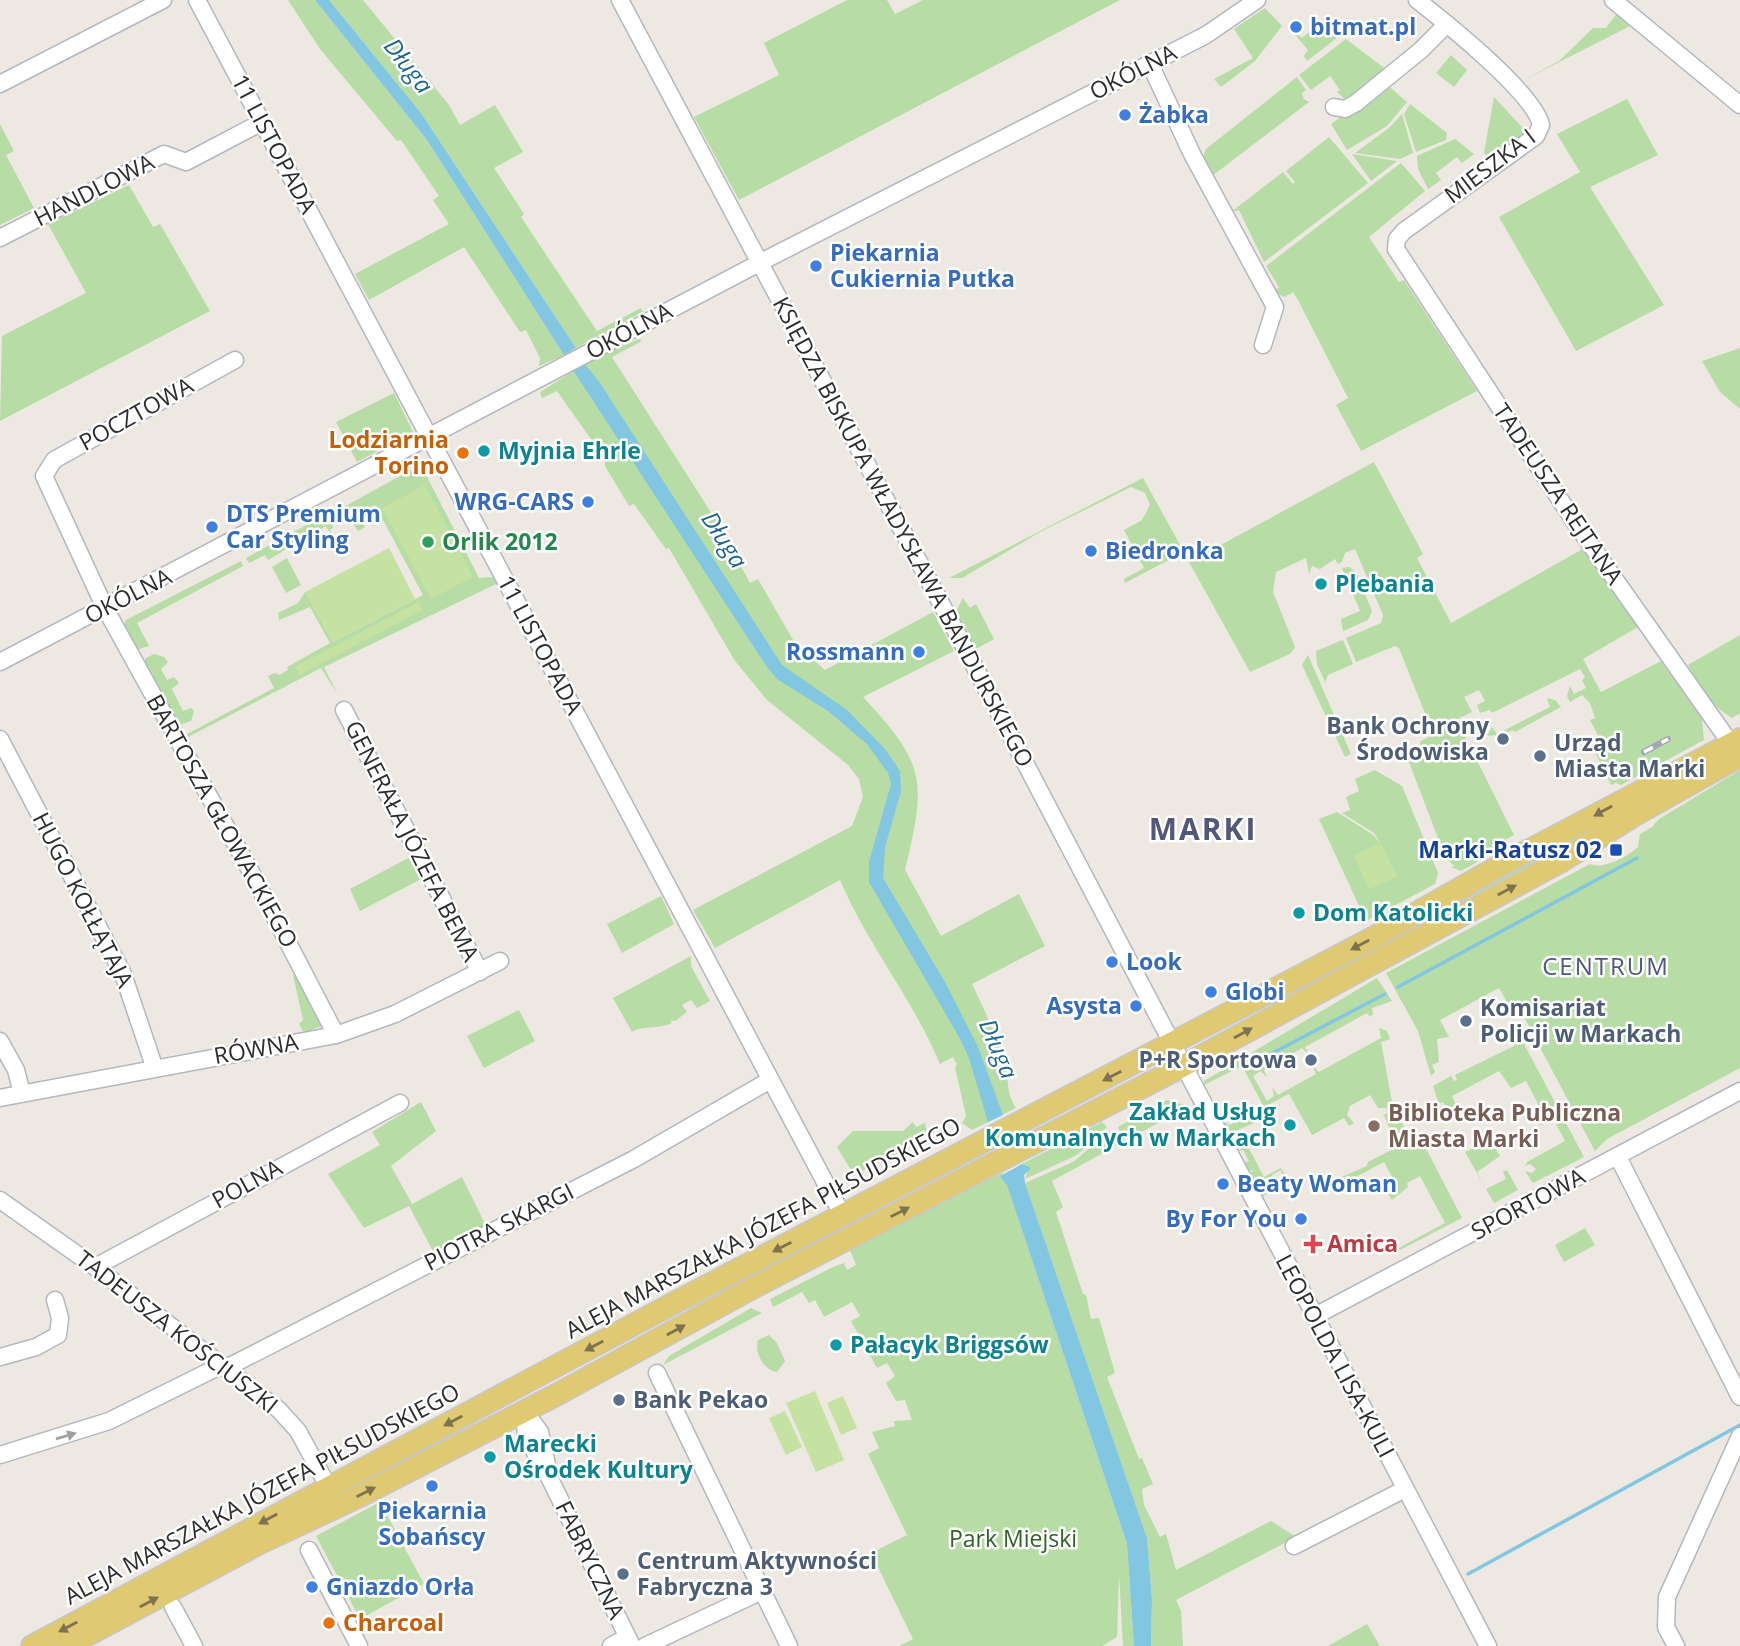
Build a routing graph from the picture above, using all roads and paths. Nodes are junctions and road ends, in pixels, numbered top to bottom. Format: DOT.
graph roads {
  1 [pos="163,0"];
  2 [pos="197,0"];
  3 [pos="620,0"];
  4 [pos="1417,0"];
  5 [pos="1613,0"];
  6 [pos="1248,3"];
  7 [pos="1447,24"];
  8 [pos="1150,64"];
  9 [pos="0,84"];
  10 [pos="1740,105"];
  11 [pos="1334,107"];
  12 [pos="262,122"];
  13 [pos="0,238"];
  14 [pos="1397,239"];
  15 [pos="761,262"];
  16 [pos="1263,345"];
  17 [pos="234,360"];
  18 [pos="430,438"];
  19 [pos="44,476"];
  20 [pos="105,608"];
  21 [pos="0,662"];
  22 [pos="344,710"];
  23 [pos="0,739"];
  24 [pos="1737,746"];
  25 [pos="500,961"];
  26 [pos="480,972"];
  27 [pos="336,1035"];
  28 [pos="0,1041"];
  29 [pos="1173,1045"];
  30 [pos="154,1066"];
  31 [pos="1183,1066"];
  32 [pos="770,1080"];
  33 [pos="1740,1091"];
  34 [pos="22,1093"];
  35 [pos="0,1098"];
  36 [pos="400,1103"];
  37 [pos="1618,1157"];
  38 [pos="2,1203"];
  39 [pos="843,1216"];
  40 [pos="95,1267"];
  41 [pos="55,1300"];
  42 [pos="1315,1316"];
  43 [pos="0,1357"];
  44 [pos="224,1366"];
  45 [pos="657,1373"];
  46 [pos="514,1389"];
  47 [pos="1740,1397"];
  48 [pos="524,1410"];
  49 [pos="1740,1436"];
  50 [pos="0,1455"];
  51 [pos="329,1488"];
  52 [pos="1405,1489"];
  53 [pos="1294,1546"];
  54 [pos="309,1550"];
  55 [pos="762,1591"];
  56 [pos="173,1607"];
  57 [pos="629,1642"];
  58 [pos="32,1646"];
  59 [pos="68,1646"];
  60 [pos="194,1646"];
  61 [pos="359,1646"];
  62 [pos="611,1646"];
  63 [pos="645,1646"];
  64 [pos="789,1646"];
  65 [pos="1488,1646"];
  66 [pos="1676,1646"];
  1 -- 9 [label="street"];
  2 -- 12 [label="street, 11 LISTOPADA"];
  3 -- 15 [label="street, KSIĘDZA BISKUPA WŁADYSŁAWA BANDURSKIEGO"];
  4 -- 7 [label="street, MIESZKA I"];
  5 -- 10 [label="street"];
  6 -- 8 [label="street, OKÓLNA"];
  7 -- 11 [label="street"];
  7 -- 14 [label="street, MIESZKA I"];
  8 -- 15 [label="street, OKÓLNA"];
  8 -- 16 [label="street"];
  12 -- 13 [label="street, HANDLOWA"];
  12 -- 18 [label="street, 11 LISTOPADA"];
  14 -- 24 [label="street, TADEUSZA REJTANA"];
  15 -- 18 [label="street, OKÓLNA"];
  15 -- 29 [label="street, KSIĘDZA BISKUPA WŁADYSŁAWA BANDURSKIEGO"];
  17 -- 19 [label="street, POCZTOWA"];
  18 -- 20 [label="street, OKÓLNA"];
  18 -- 32 [label="street, 11 LISTOPADA"];
  19 -- 20 [label="street, BARTOSZA GŁOWACKIEGO"];
  20 -- 21 [label="street, OKÓLNA"];
  20 -- 27 [label="street, BARTOSZA GŁOWACKIEGO"];
  22 -- 26 [label="street, GENERAŁA JÓZEFA BEMA"];
  23 -- 30 [label="street, HUGO KOŁŁĄTAJA"];
  24 -- 29 [label="main road, ALEJA MARSZAŁKA JÓZEFA PIŁSUDSKIEGO, one-way"];
  31 -- 24 [label="main road, ALEJA MARSZAŁKA JÓZEFA PIŁSUDSKIEGO, one-way"];
  25 -- 26 [label="street, RÓWNA"];
  26 -- 27 [label="street, RÓWNA"];
  27 -- 30 [label="street, RÓWNA"];
  28 -- 34 [label="street"];
  29 -- 31 [label="street, KSIĘDZA BISKUPA WŁADYSŁAWA BANDURSKIEGO"];
  29 -- 39 [label="main road, ALEJA MARSZAŁKA JÓZEFA PIŁSUDSKIEGO, one-way"];
  30 -- 34 [label="street, RÓWNA"];
  31 -- 42 [label="street, LEOPOLDA LISA-KULI"];
  48 -- 31 [label="main road, ALEJA MARSZAŁKA JÓZEFA PIŁSUDSKIEGO, one-way"];
  32 -- 39 [label="street, 11 LISTOPADA"];
  32 -- 44 [label="street, PIOTRA SKARGI"];
  33 -- 37 [label="street, SPORTOWA"];
  34 -- 35 [label="street, RÓWNA"];
  36 -- 40 [label="street, POLNA"];
  37 -- 42 [label="street, SPORTOWA"];
  37 -- 47 [label="street"];
  38 -- 40 [label="street, TADEUSZA KOŚCIUSZKI"];
  39 -- 46 [label="main road, ALEJA MARSZAŁKA JÓZEFA PIŁSUDSKIEGO, one-way"];
  40 -- 44 [label="street, TADEUSZA KOŚCIUSZKI"];
  41 -- 43 [label="street"];
  42 -- 52 [label="street, LEOPOLDA LISA-KULI"];
  50 -- 44 [label="street, PIOTRA SKARGI, one-way"];
  44 -- 51 [label="street, TADEUSZA KOŚCIUSZKI"];
  45 -- 55 [label="street"];
  46 -- 48 [label="street, FABRYCZNA"];
  46 -- 51 [label="main road, ALEJA MARSZAŁKA JÓZEFA PIŁSUDSKIEGO, one-way"];
  48 -- 57 [label="street, FABRYCZNA"];
  59 -- 48 [label="main road, ALEJA MARSZAŁKA JÓZEFA PIŁSUDSKIEGO, one-way"];
  49 -- 66 [label="street"];
  51 -- 58 [label="main road, ALEJA MARSZAŁKA JÓZEFA PIŁSUDSKIEGO, one-way"];
  52 -- 53 [label="street"];
  52 -- 65 [label="street, LEOPOLDA LISA-KULI"];
  54 -- 61 [label="street"];
  55 -- 63 [label="street"];
  55 -- 64 [label="street"];
  56 -- 60 [label="street"];
  57 -- 62 [label="street"];
}
